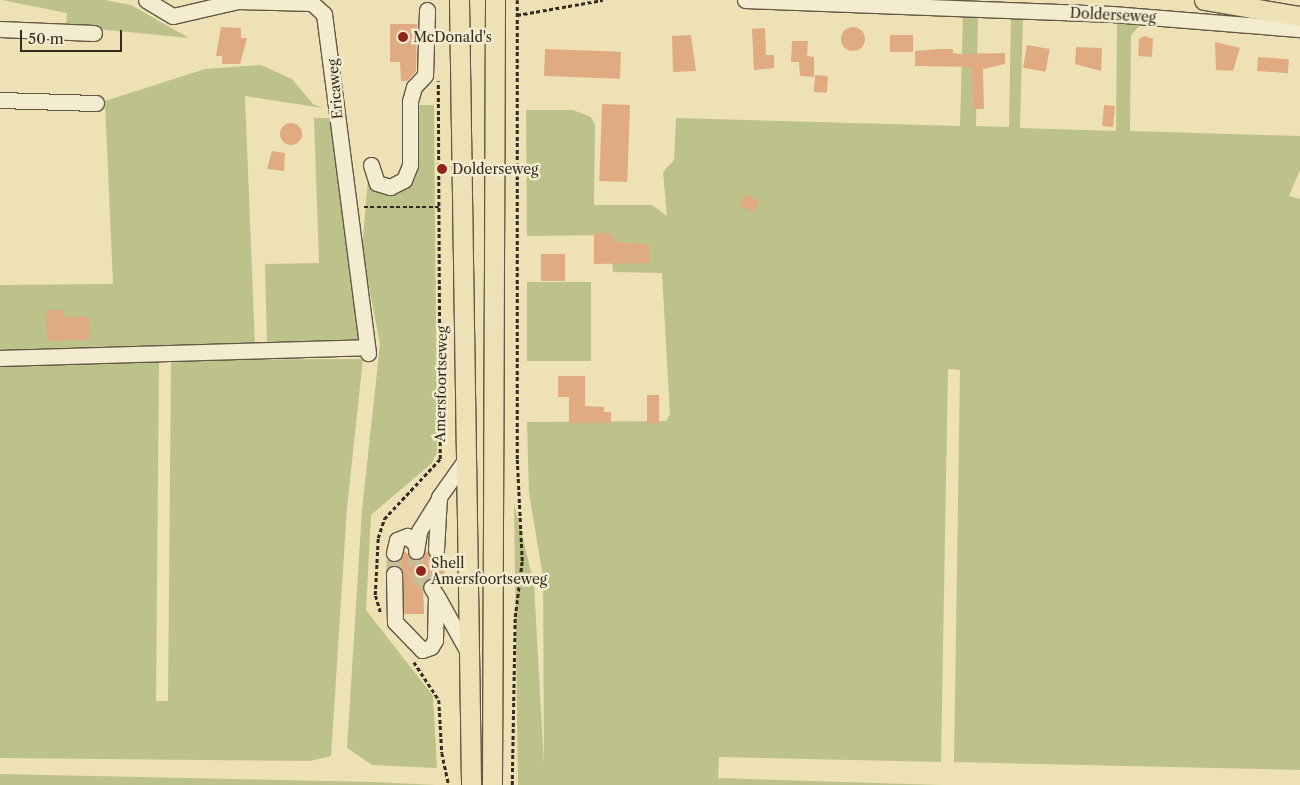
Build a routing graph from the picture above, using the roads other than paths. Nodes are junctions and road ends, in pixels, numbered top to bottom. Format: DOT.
graph roads {
  1 [pos="146,0"];
  2 [pos="459,0"];
  3 [pos="495,0"];
  4 [pos="745,0"];
  5 [pos="1204,0"];
  6 [pos="427,10"];
  7 [pos="1300,16"];
  8 [pos="0,29"];
  9 [pos="1300,29"];
  10 [pos="94,33"];
  11 [pos="0,100"];
  12 [pos="96,103"];
  13 [pos="371,165"];
  14 [pos="0,358"];
  15 [pos="466,459"];
  16 [pos="439,497"];
  17 [pos="436,550"];
  18 [pos="394,553"];
  19 [pos="394,574"];
  20 [pos="470,656"];
  21 [pos="471,785"];
  22 [pos="492,785"];
  1 -- 14 [label="street, Ericaweg"];
  2 -- 15 [label="main road, Amersfoortseweg"];
  3 -- 22 [label="main road"];
  4 -- 9 [label="street, Dolderseweg"];
  5 -- 7 [label="main road"];
  6 -- 13 [label="street"];
  8 -- 10 [label="street"];
  11 -- 12 [label="street"];
  15 -- 16 [label="street"];
  15 -- 20 [label="main road, Amersfoortseweg"];
  16 -- 17 [label="street"];
  16 -- 18 [label="street"];
  19 -- 20 [label="street, Amersfoortseweg"];
  20 -- 21 [label="main road, Amersfoortseweg"];
}
